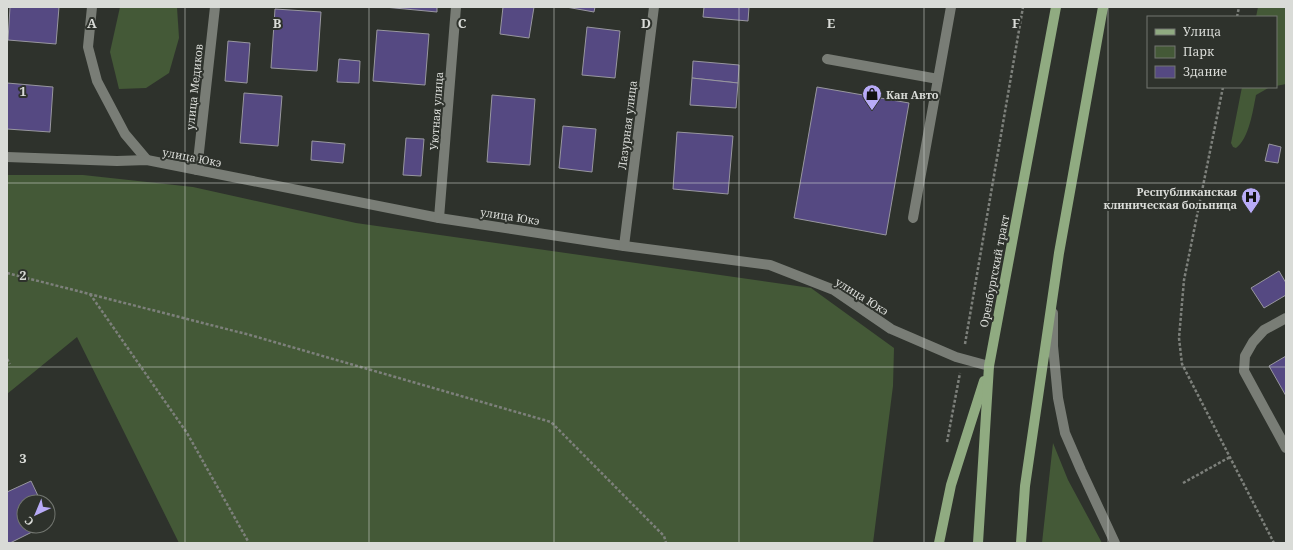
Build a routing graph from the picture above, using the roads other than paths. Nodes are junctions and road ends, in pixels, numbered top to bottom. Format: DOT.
graph roads {
  1 [pos="92,7"];
  2 [pos="215,7"];
  3 [pos="456,7"];
  4 [pos="654,7"];
  5 [pos="951,7"];
  6 [pos="1056,7"];
  7 [pos="1103,7"];
  8 [pos="827,59"];
  9 [pos="938,79"];
  10 [pos="7,157"];
  11 [pos="147,160"];
  12 [pos="197,170"];
  13 [pos="439,218"];
  14 [pos="913,218"];
  15 [pos="624,246"];
  16 [pos="1053,296"];
  17 [pos="1286,318"];
  18 [pos="989,366"];
  19 [pos="1286,448"];
  20 [pos="939,543"];
  21 [pos="978,543"];
  22 [pos="1020,543"];
  23 [pos="1115,543"];
  1 -- 11 [label="street"];
  2 -- 12 [label="street, улица Медиков"];
  3 -- 13 [label="street, Уютная улица"];
  4 -- 15 [label="street, Лазурная улица"];
  5 -- 9 [label="street"];
  6 -- 18 [label="main road, Оренбургский тракт"];
  7 -- 16 [label="main road"];
  8 -- 9 [label="street"];
  9 -- 14 [label="street"];
  10 -- 11 [label="street, улица Юкэ"];
  11 -- 12 [label="street, улица Юкэ"];
  12 -- 13 [label="street, улица Юкэ"];
  13 -- 15 [label="street, улица Юкэ"];
  15 -- 18 [label="street, улица Юкэ"];
  16 -- 22 [label="main road"];
  16 -- 23 [label="street"];
  17 -- 19 [label="street"];
  18 -- 20 [label="main road"];
  18 -- 21 [label="main road, Оренбургский тракт"];
}
